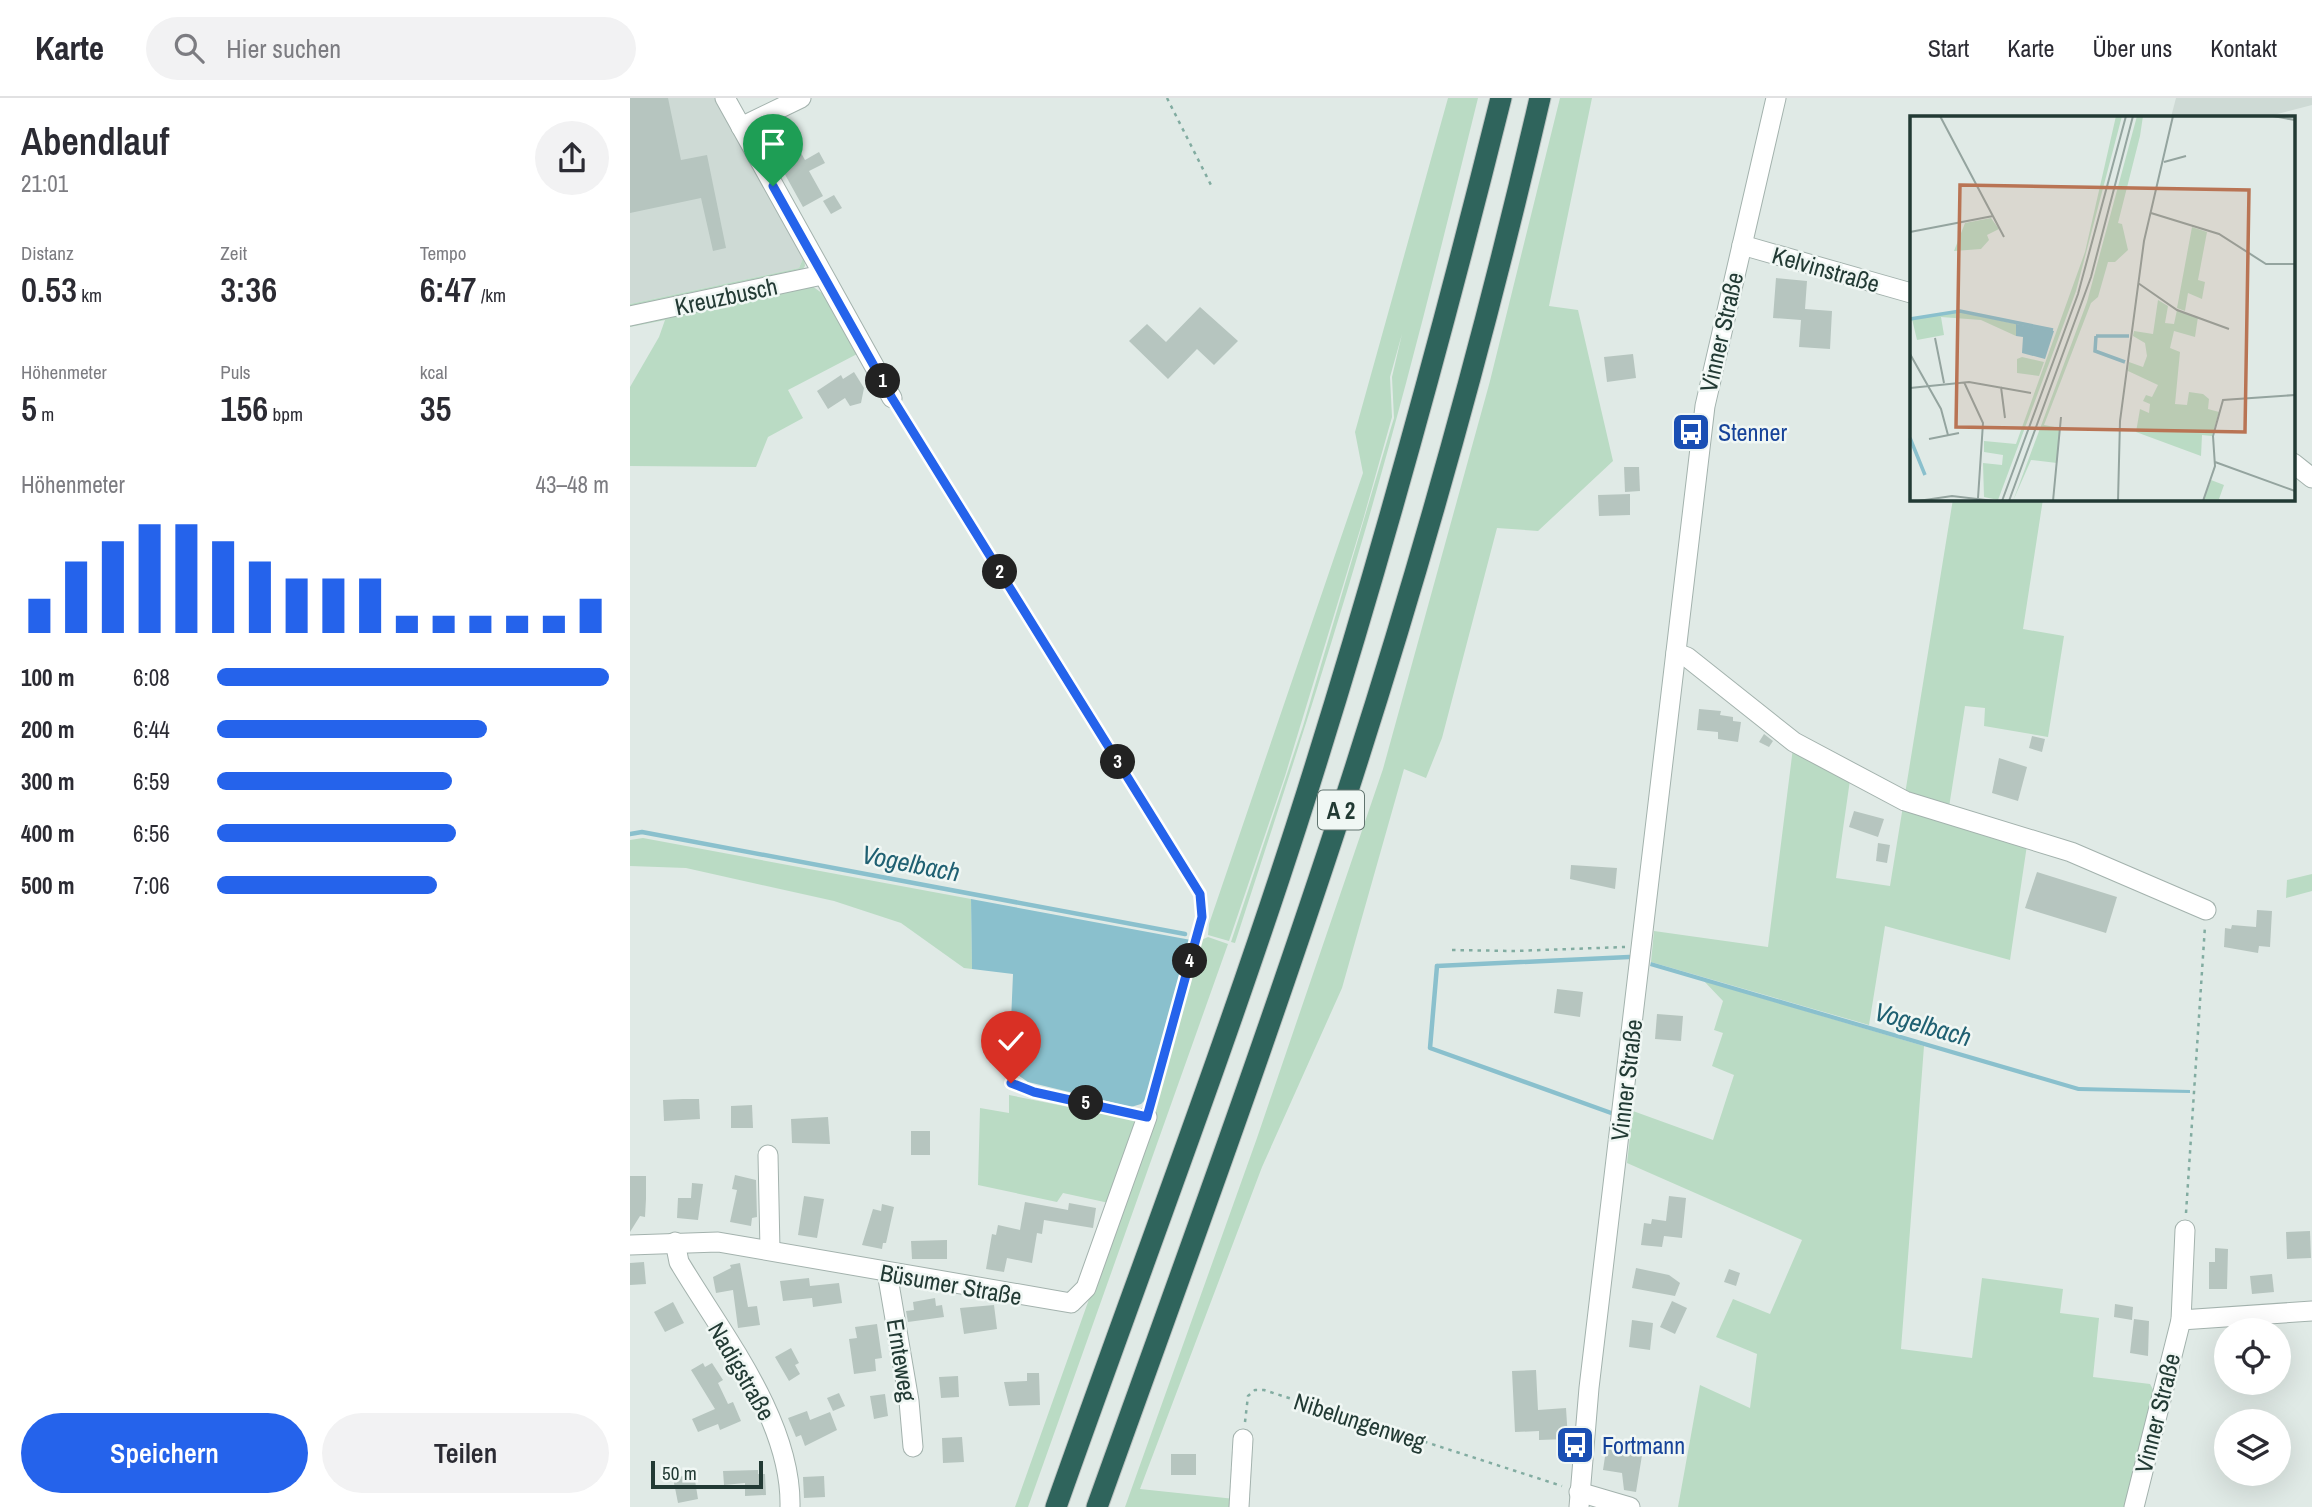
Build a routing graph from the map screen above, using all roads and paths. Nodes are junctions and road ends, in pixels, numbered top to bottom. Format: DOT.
graph roads {
  1 [pos="725,98"];
  2 [pos="801,98"];
  3 [pos="1167,98"];
  4 [pos="1501,98"];
  5 [pos="1540,98"];
  6 [pos="1776,98"];
  7 [pos="741,127"];
  8 [pos="1212,187"];
  9 [pos="1742,245"];
  10 [pos="822,275"];
  11 [pos="1910,293"];
  12 [pos="630,317"];
  13 [pos="892,398"];
  14 [pos="2294,464"];
  15 [pos="2312,478"];
  16 [pos="1676,653"];
  17 [pos="2207,910"];
  18 [pos="1642,946"];
  19 [pos="1452,950"];
  20 [pos="1001,1047"];
  21 [pos="1147,1117"];
  22 [pos="768,1155"];
  23 [pos="2185,1230"];
  24 [pos="675,1242"];
  25 [pos="630,1245"];
  26 [pos="770,1250"];
  27 [pos="887,1272"];
  28 [pos="2312,1311"];
  29 [pos="2181,1320"];
  30 [pos="1243,1439"];
  31 [pos="913,1447"];
  32 [pos="1579,1499"];
  33 [pos="790,1507"];
  34 [pos="1056,1507"];
  35 [pos="1097,1507"];
  36 [pos="1239,1507"];
  37 [pos="1630,1507"];
  38 [pos="2134,1507"];
  1 -- 7 [label="street"];
  2 -- 7 [label="street"];
  3 -- 8 [label="path"];
  4 -- 34 [label="highway, A 2"];
  5 -- 35 [label="highway, A 2"];
  6 -- 9 [label="street, Vinner Straße"];
  7 -- 10 [label="street"];
  9 -- 11 [label="street, Kelvinstraße"];
  9 -- 16 [label="street, Vinner Straße"];
  10 -- 12 [label="street, Kreuzbusch"];
  10 -- 13 [label="street"];
  13 -- 21 [label="path"];
  14 -- 15 [label="street"];
  16 -- 17 [label="street"];
  16 -- 18 [label="street, Vinner Straße"];
  17 -- 23 [label="path"];
  18 -- 19 [label="path"];
  18 -- 32 [label="street, Vinner Straße"];
  20 -- 21 [label="path"];
  21 -- 27 [label="street, Büsumer Straße"];
  22 -- 26 [label="street"];
  23 -- 29 [label="street, Vinner Straße"];
  24 -- 25 [label="street, Büsumer Straße"];
  24 -- 26 [label="street, Büsumer Straße"];
  24 -- 33 [label="street, Nadigstraße"];
  26 -- 27 [label="street, Büsumer Straße"];
  27 -- 31 [label="street, Ernteweg"];
  28 -- 29 [label="street"];
  29 -- 38 [label="street, Vinner Straße"];
  30 -- 32 [label="path, Nibelungenweg"];
  30 -- 36 [label="street"];
  32 -- 37 [label="street"];
}
